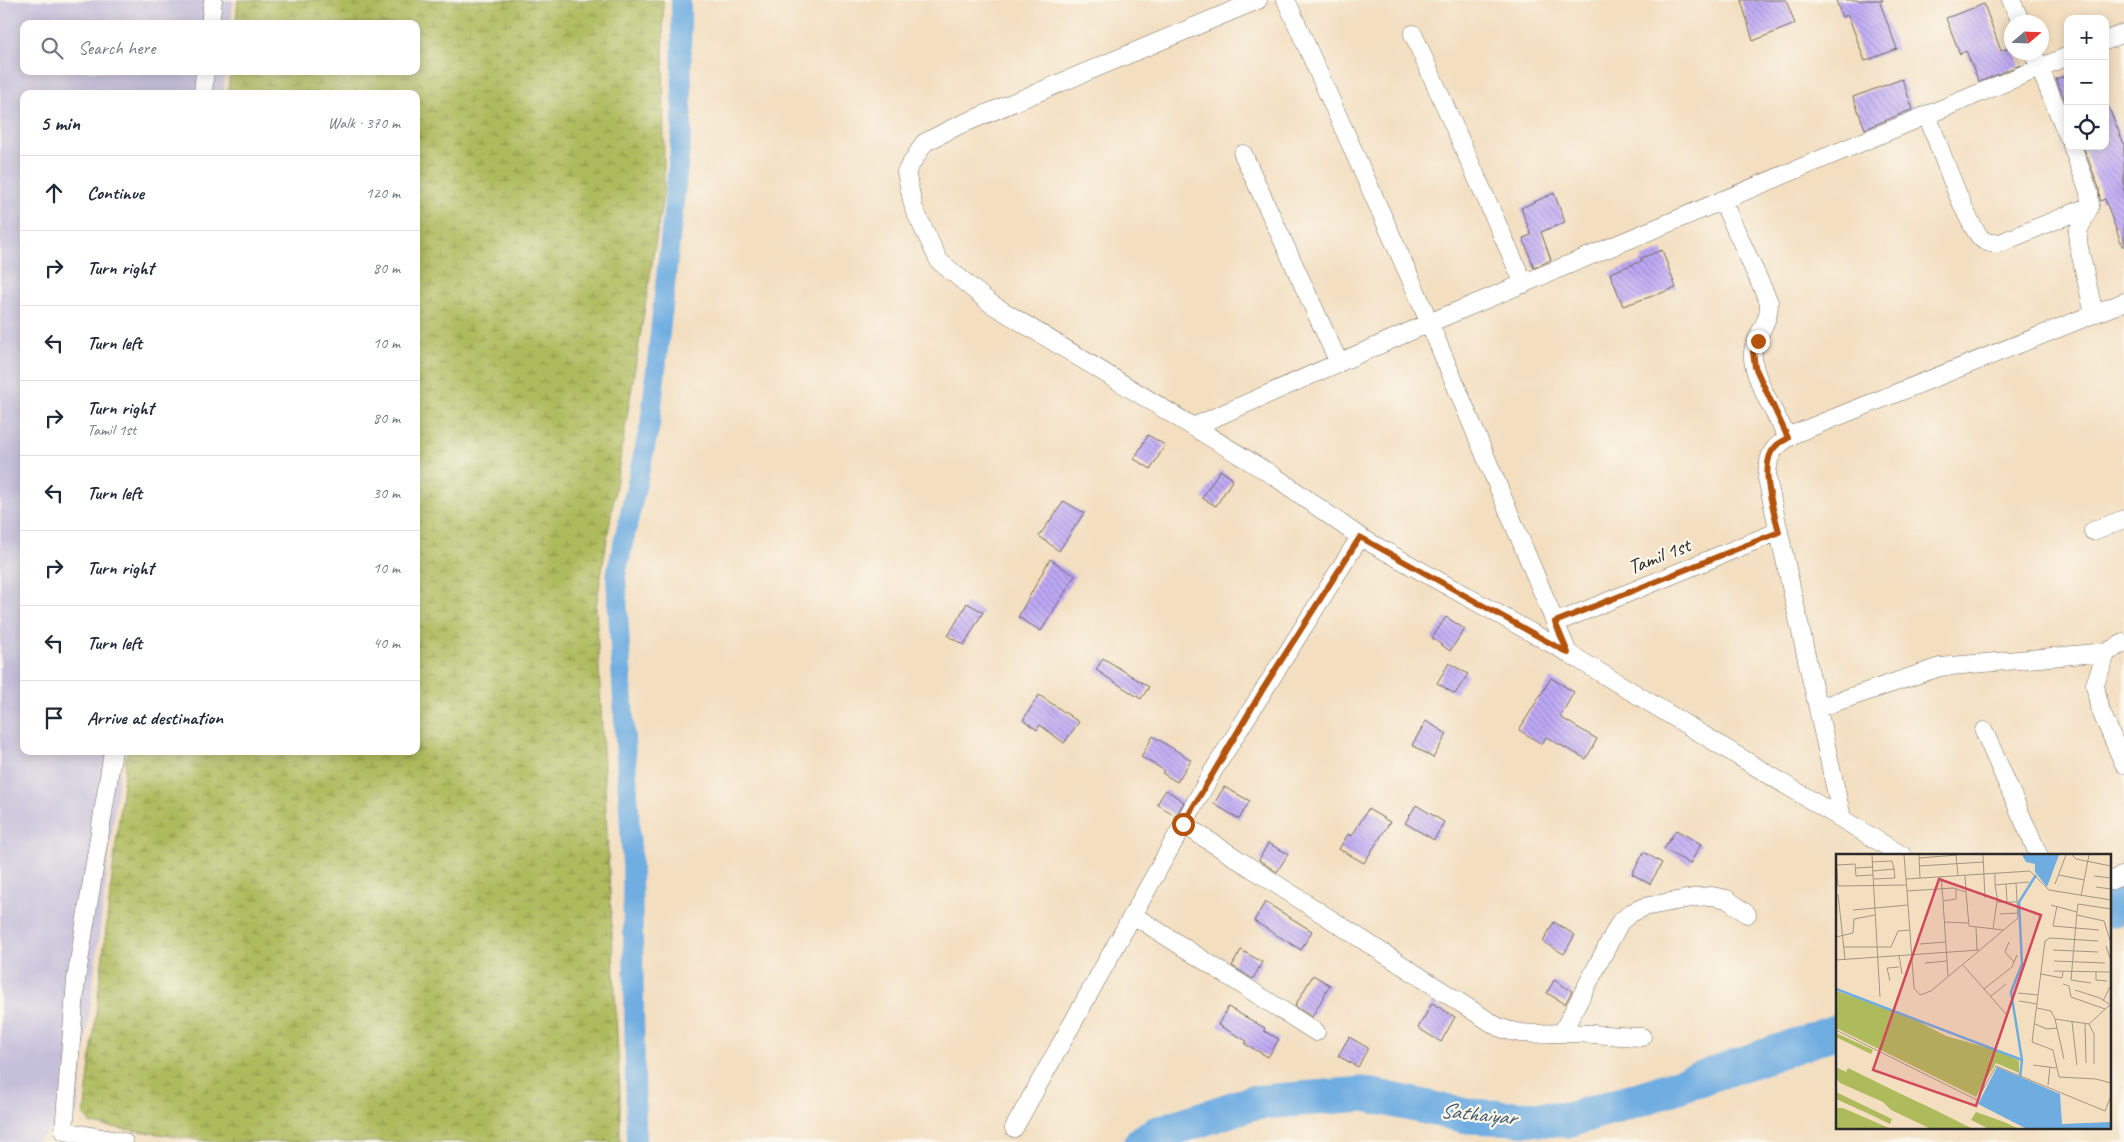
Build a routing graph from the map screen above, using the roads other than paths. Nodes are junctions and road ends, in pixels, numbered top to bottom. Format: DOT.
graph roads {
  1 [pos="213,0"];
  2 [pos="1258,0"];
  3 [pos="1286,0"];
  4 [pos="2011,0"];
  5 [pos="2017,15"];
  6 [pos="210,20"];
  7 [pos="2124,33"];
  8 [pos="1413,34"];
  9 [pos="2109,39"];
  10 [pos="2064,56"];
  11 [pos="2049,58"];
  12 [pos="2036,60"];
  13 [pos="205,75"];
  14 [pos="203,90"];
  15 [pos="1926,115"];
  16 [pos="2064,126"];
  17 [pos="2073,150"];
  18 [pos="1243,154"];
  19 [pos="1722,200"];
  20 [pos="2090,206"];
  21 [pos="1524,284"];
  22 [pos="2124,302"];
  23 [pos="2094,314"];
  24 [pos="1429,323"];
  25 [pos="1339,363"];
  26 [pos="1193,427"];
  27 [pos="1788,438"];
  28 [pos="2124,518"];
  29 [pos="2093,531"];
  30 [pos="1779,532"];
  31 [pos="1360,537"];
  32 [pos="1555,622"];
  33 [pos="2124,643"];
  34 [pos="2106,652"];
  35 [pos="1568,653"];
  36 [pos="1818,708"];
  37 [pos="1984,731"];
  38 [pos="111,755"];
  39 [pos="2124,763"];
  40 [pos="1842,818"];
  41 [pos="1183,824"];
  42 [pos="1900,854"];
  43 [pos="2038,854"];
  44 [pos="2124,875"];
  45 [pos="2112,880"];
  46 [pos="1747,914"];
  47 [pos="1133,915"];
  48 [pos="1316,1032"];
  49 [pos="1562,1033"];
  50 [pos="1642,1037"];
  51 [pos="1014,1128"];
  52 [pos="124,1142"];
  1 -- 6 [label="street"];
  2 -- 26 [label="street"];
  3 -- 24 [label="street"];
  4 -- 5 [label="street"];
  7 -- 9 [label="street"];
  8 -- 21 [label="street"];
  10 -- 11 [label="street"];
  12 -- 15 [label="street"];
  12 -- 16 [label="street"];
  13 -- 14 [label="street"];
  15 -- 19 [label="street"];
  15 -- 20 [label="street"];
  17 -- 20 [label="street"];
  18 -- 25 [label="street"];
  19 -- 21 [label="street"];
  19 -- 27 [label="street"];
  20 -- 23 [label="street"];
  21 -- 24 [label="street"];
  22 -- 23 [label="street"];
  23 -- 27 [label="street"];
  24 -- 25 [label="street"];
  24 -- 32 [label="street"];
  25 -- 26 [label="street"];
  26 -- 31 [label="street"];
  27 -- 30 [label="street"];
  28 -- 29 [label="street"];
  30 -- 32 [label="street, Tamil 1st"];
  30 -- 36 [label="street"];
  31 -- 35 [label="street"];
  31 -- 41 [label="street"];
  32 -- 35 [label="street"];
  33 -- 34 [label="street"];
  34 -- 36 [label="street"];
  34 -- 39 [label="street"];
  35 -- 40 [label="street"];
  36 -- 40 [label="street"];
  37 -- 43 [label="street"];
  38 -- 52 [label="street"];
  40 -- 42 [label="street"];
  41 -- 47 [label="street"];
  41 -- 49 [label="street"];
  44 -- 45 [label="street"];
  46 -- 49 [label="street"];
  47 -- 48 [label="street"];
  47 -- 51 [label="street"];
  49 -- 50 [label="street"];
}
